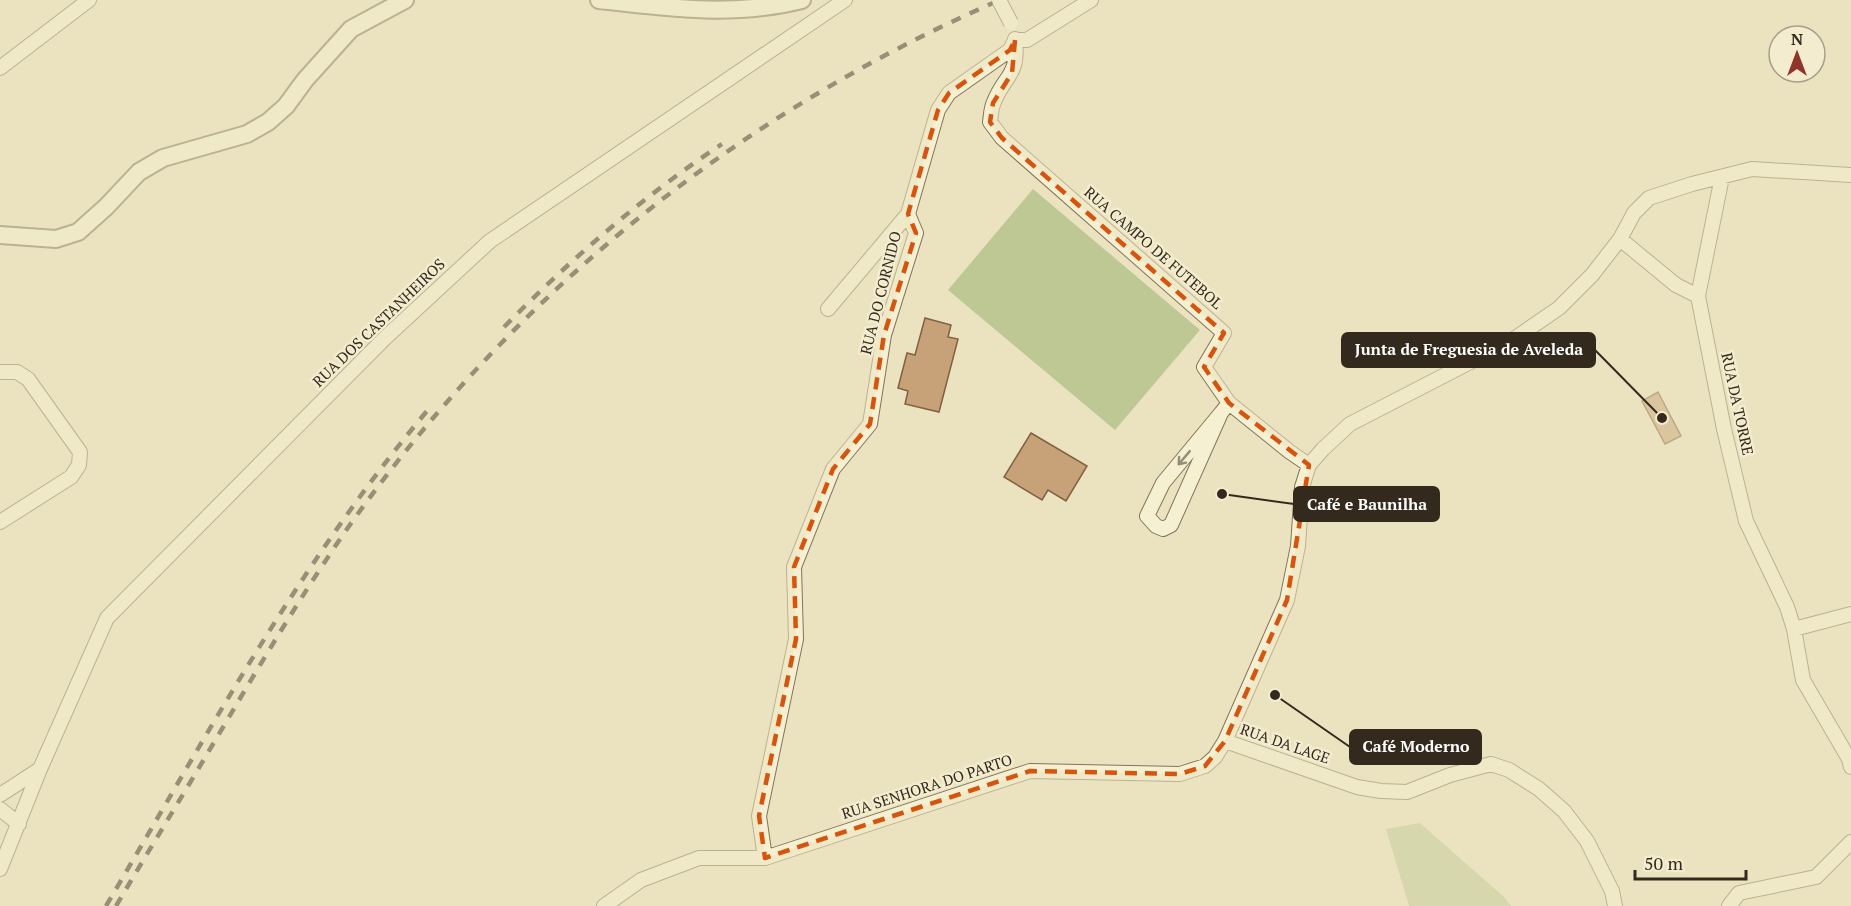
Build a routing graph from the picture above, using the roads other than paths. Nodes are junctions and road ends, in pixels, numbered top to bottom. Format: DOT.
graph roads {
  1 [pos="89,0"];
  2 [pos="405,0"];
  3 [pos="599,0"];
  4 [pos="802,0"];
  5 [pos="845,0"];
  6 [pos="999,0"];
  7 [pos="1091,0"];
  8 [pos="1015,40"];
  9 [pos="0,68"];
  10 [pos="1851,175"];
  11 [pos="1722,177"];
  12 [pos="908,214"];
  13 [pos="0,235"];
  14 [pos="1620,239"];
  15 [pos="1698,296"];
  16 [pos="828,309"];
  17 [pos="0,372"];
  18 [pos="1225,408"];
  19 [pos="1309,465"];
  20 [pos="0,522"];
  21 [pos="1851,614"];
  22 [pos="1794,629"];
  23 [pos="1225,741"];
  24 [pos="1851,767"];
  25 [pos="40,769"];
  26 [pos="0,795"];
  27 [pos="0,809"];
  28 [pos="19,824"];
  29 [pos="1851,842"];
  30 [pos="765,858"];
  31 [pos="0,869"];
  32 [pos="604,906"];
  33 [pos="1615,906"];
  34 [pos="1729,906"];
  1 -- 9 [label="street"];
  2 -- 13 [label="street"];
  3 -- 4 [label="street"];
  5 -- 25 [label="street, RUA DOS CASTANHEIROS"];
  6 -- 8 [label="street, bridge"];
  7 -- 8 [label="street, RUA DO CORNIDO"];
  8 -- 12 [label="street, RUA DO CORNIDO"];
  8 -- 18 [label="street, RUA CAMPO DE FUTEBOL"];
  10 -- 11 [label="street, RUA SENHORA DO PARTO"];
  11 -- 14 [label="street, RUA SENHORA DO PARTO"];
  11 -- 15 [label="street, RUA DA TORRE"];
  12 -- 16 [label="street"];
  12 -- 30 [label="street, RUA DO CORNIDO"];
  14 -- 15 [label="street"];
  14 -- 19 [label="street, RUA SENHORA DO PARTO"];
  15 -- 22 [label="street, RUA DA TORRE"];
  17 -- 20 [label="street"];
  18 -- 18 [label="street, one-way"];
  18 -- 19 [label="street, RUA CAMPO DE FUTEBOL"];
  19 -- 23 [label="street, RUA SENHORA DO PARTO"];
  21 -- 22 [label="street"];
  22 -- 24 [label="street, RUA DA TORRE"];
  23 -- 30 [label="street, RUA SENHORA DO PARTO"];
  23 -- 33 [label="street, RUA DA LAGE"];
  25 -- 26 [label="street"];
  25 -- 28 [label="street, RUA DOS CASTANHEIROS"];
  27 -- 28 [label="street"];
  28 -- 31 [label="street, RUA DOS CASTANHEIROS"];
  29 -- 34 [label="street"];
  30 -- 32 [label="street, RUA SENHORA DO PARTO"];
}
